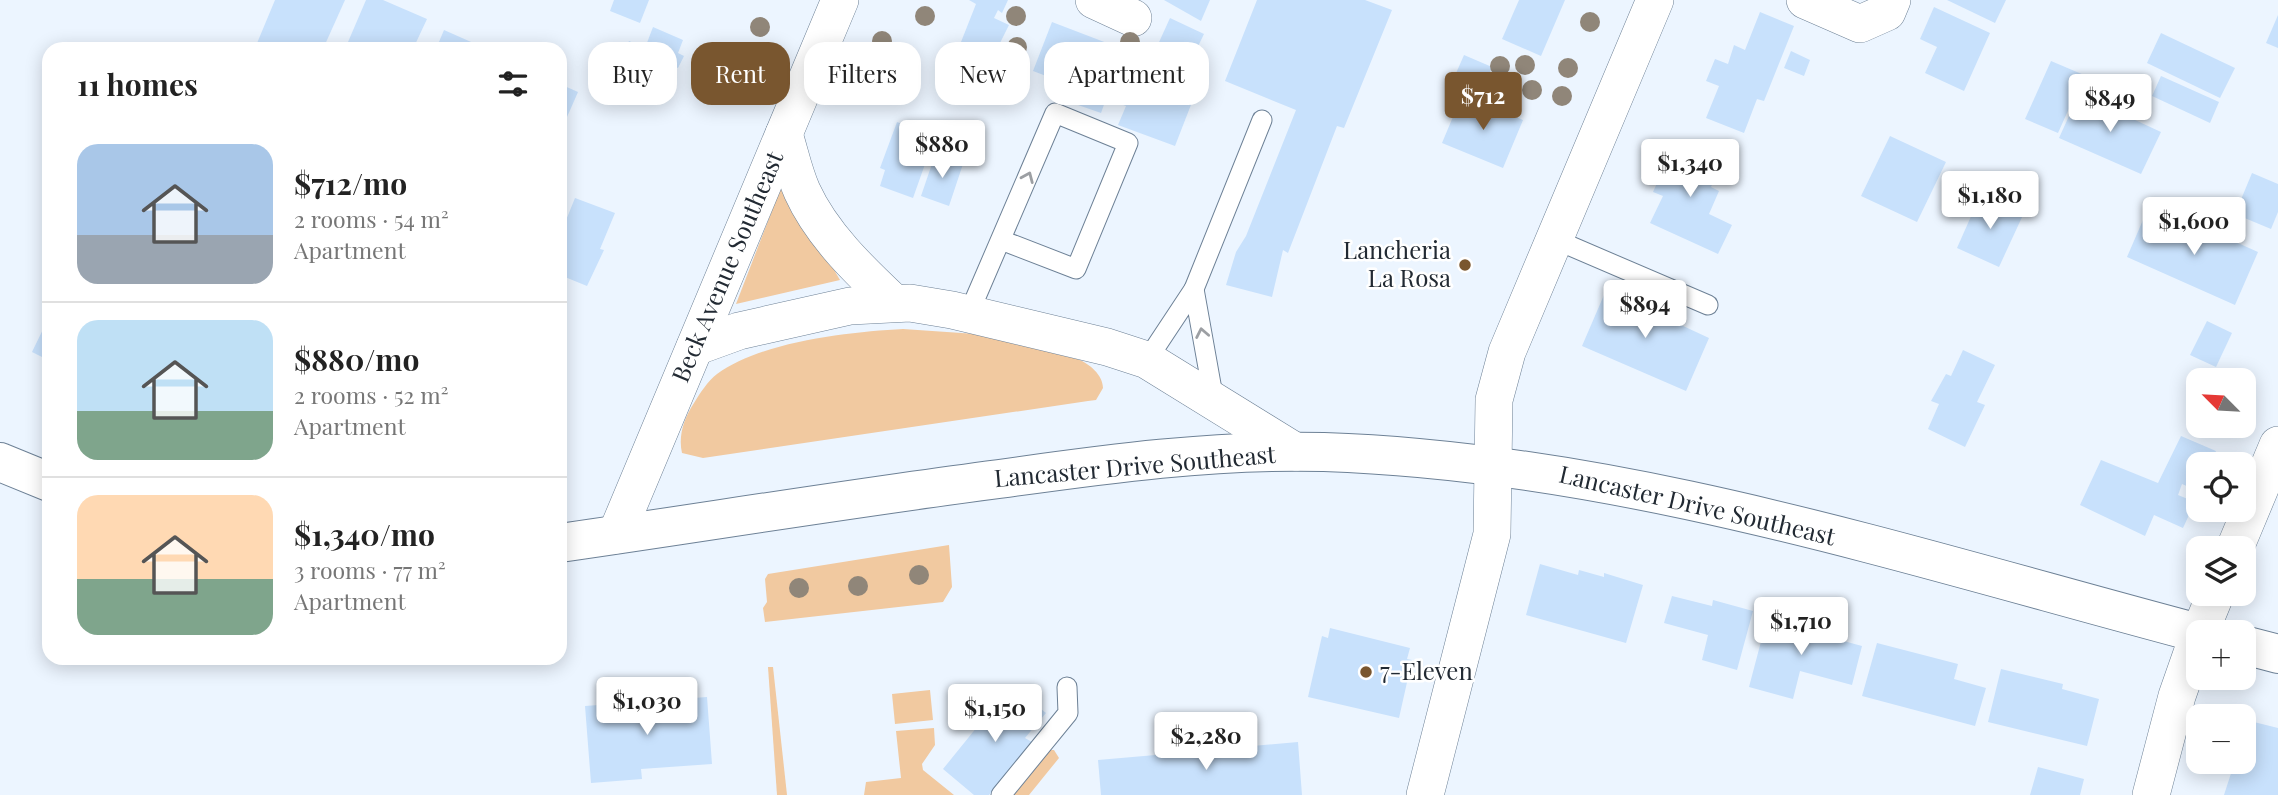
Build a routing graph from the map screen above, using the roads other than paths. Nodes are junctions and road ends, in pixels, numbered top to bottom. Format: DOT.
graph roads {
  1 [pos="840,0"];
  2 [pos="1094,0"];
  3 [pos="1655,0"];
  4 [pos="1805,0"];
  5 [pos="1892,0"];
  6 [pos="1133,18"];
  7 [pos="1262,120"];
  8 [pos="784,134"];
  9 [pos="1554,239"];
  10 [pos="1001,240"];
  11 [pos="1194,289"];
  12 [pos="894,303"];
  13 [pos="1708,305"];
  14 [pos="969,313"];
  15 [pos="695,347"];
  16 [pos="1147,360"];
  17 [pos="1214,401"];
  18 [pos="2278,445"];
  19 [pos="1296,452"];
  20 [pos="0,462"];
  21 [pos="1494,466"];
  22 [pos="42,479"];
  23 [pos="616,535"];
  24 [pos="2240,536"];
  25 [pos="567,541"];
  26 [pos="2186,631"];
  27 [pos="2256,648"];
  28 [pos="2278,654"];
  29 [pos="2186,671"];
  30 [pos="1068,687"];
  31 [pos="1002,795"];
  32 [pos="1425,795"];
  33 [pos="2151,795"];
  1 -- 8 [label="street, Beck Avenue Southeast"];
  2 -- 6 [label="street"];
  3 -- 9 [label="street"];
  4 -- 5 [label="street"];
  7 -- 11 [label="lane"];
  8 -- 12 [label="street"];
  8 -- 15 [label="street, Beck Avenue Southeast"];
  9 -- 13 [label="lane"];
  9 -- 21 [label="street"];
  10 -- 10 [label="lane, one-way"];
  10 -- 14 [label="lane"];
  11 -- 16 [label="lane"];
  17 -- 11 [label="lane, one-way"];
  12 -- 14 [label="street"];
  12 -- 15 [label="street"];
  14 -- 16 [label="street"];
  15 -- 23 [label="street, Beck Avenue Southeast"];
  16 -- 17 [label="street"];
  17 -- 19 [label="street"];
  18 -- 24 [label="street"];
  19 -- 21 [label="main road, Lancaster Drive Southeast"];
  19 -- 23 [label="main road, Lancaster Drive Southeast"];
  20 -- 22 [label="main road"];
  21 -- 26 [label="main road, Lancaster Drive Southeast"];
  21 -- 32 [label="street"];
  23 -- 25 [label="main road, Lancaster Drive Southeast"];
  27 -- 28 [label="main road"];
  29 -- 33 [label="street"];
  30 -- 31 [label="lane"];
}
